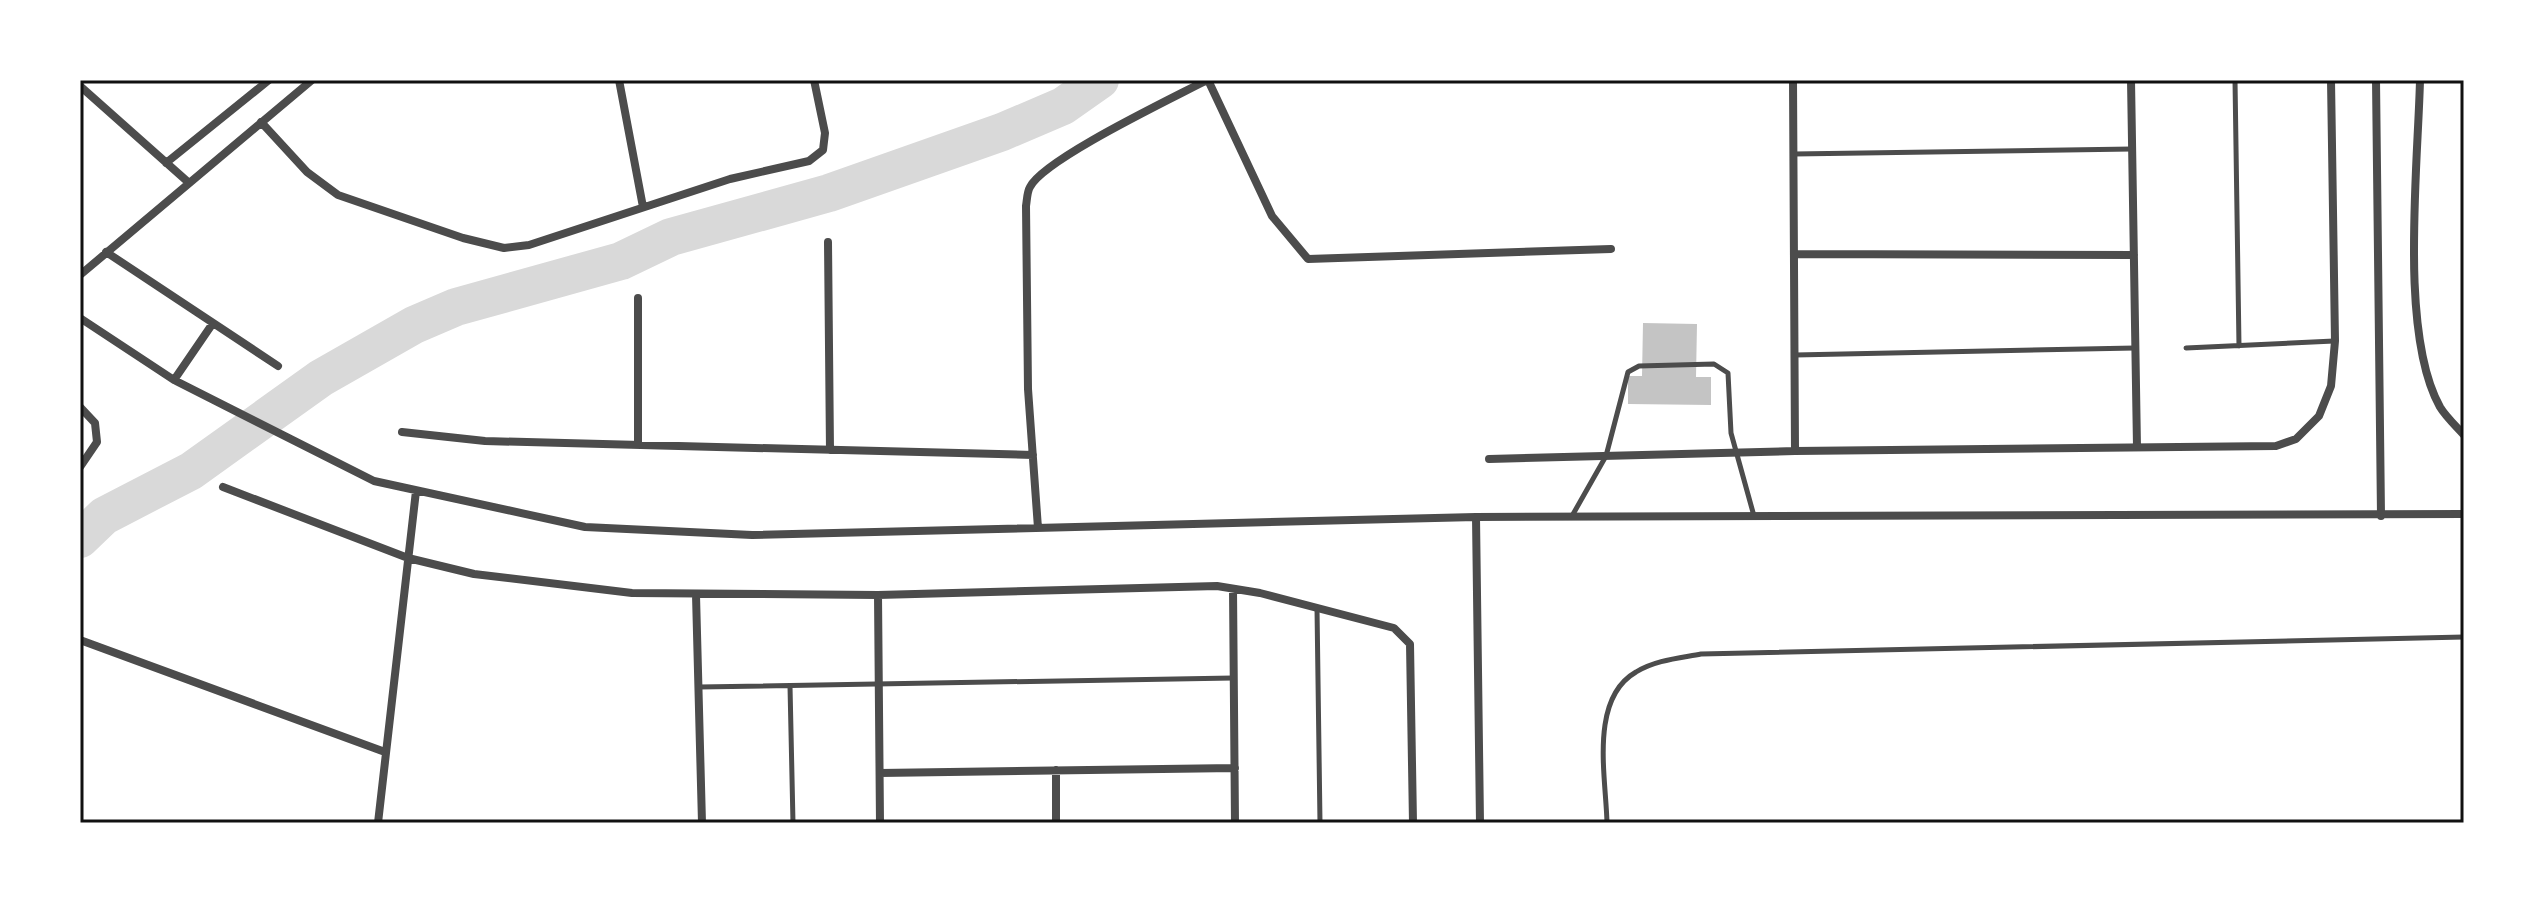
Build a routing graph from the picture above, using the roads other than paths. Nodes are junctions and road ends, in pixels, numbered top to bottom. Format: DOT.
graph roads {
  1 [pos="269,80"];
  2 [pos="312,80"];
  3 [pos="619,80"];
  4 [pos="814,80"];
  5 [pos="1207,80"];
  6 [pos="1793,80"];
  7 [pos="2131,80"];
  8 [pos="2235,80"];
  9 [pos="2331,80"];
  10 [pos="2376,80"];
  11 [pos="2420,80"];
  12 [pos="80,86"];
  13 [pos="261,122"];
  14 [pos="2133,149"];
  15 [pos="1793,154"];
  16 [pos="166,163"];
  17 [pos="188,182"];
  18 [pos="643,207"];
  19 [pos="828,242"];
  20 [pos="1611,249"];
  21 [pos="106,252"];
  22 [pos="1794,254"];
  23 [pos="2134,255"];
  24 [pos="80,275"];
  25 [pos="638,298"];
  26 [pos="80,318"];
  27 [pos="213,323"];
  28 [pos="2335,341"];
  29 [pos="2239,346"];
  30 [pos="2135,348"];
  31 [pos="2186,348"];
  32 [pos="1794,355"];
  33 [pos="278,366"];
  34 [pos="174,380"];
  35 [pos="80,407"];
  36 [pos="402,432"];
  37 [pos="2464,435"];
  38 [pos="638,445"];
  39 [pos="2137,447"];
  40 [pos="830,450"];
  41 [pos="1795,451"];
  42 [pos="1738,452"];
  43 [pos="1033,455"];
  44 [pos="1606,456"];
  45 [pos="1489,459"];
  46 [pos="80,467"];
  47 [pos="223,487"];
  48 [pos="416,491"];
  49 [pos="2464,514"];
  50 [pos="1754,516"];
  51 [pos="2381,516"];
  52 [pos="1476,517"];
  53 [pos="1571,517"];
  54 [pos="1038,528"];
  55 [pos="408,558"];
  56 [pos="1233,589"];
  57 [pos="696,595"];
  58 [pos="878,595"];
  59 [pos="1317,608"];
  60 [pos="2464,637"];
  61 [pos="80,640"];
  62 [pos="1234,678"];
  63 [pos="879,685"];
  64 [pos="790,686"];
  65 [pos="698,687"];
  66 [pos="385,752"];
  67 [pos="1235,768"];
  68 [pos="1056,770"];
  69 [pos="880,773"];
  70 [pos="378,823"];
  71 [pos="702,823"];
  72 [pos="793,823"];
  73 [pos="880,823"];
  74 [pos="1056,823"];
  75 [pos="1235,823"];
  76 [pos="1320,823"];
  77 [pos="1413,823"];
  78 [pos="1480,823"];
  79 [pos="1607,823"];
  1 -- 16 [label="street"];
  2 -- 13 [label="street"];
  3 -- 18 [label="street"];
  4 -- 18 [label="street"];
  5 -- 20 [label="street"];
  5 -- 43 [label="street"];
  6 -- 15 [label="street"];
  7 -- 14 [label="street"];
  8 -- 29 [label="lane"];
  9 -- 28 [label="street"];
  10 -- 51 [label="street"];
  11 -- 37 [label="street"];
  12 -- 16 [label="street"];
  13 -- 17 [label="street"];
  13 -- 18 [label="street"];
  14 -- 15 [label="lane"];
  14 -- 23 [label="street"];
  15 -- 22 [label="street"];
  16 -- 17 [label="street"];
  17 -- 21 [label="street"];
  19 -- 40 [label="street"];
  21 -- 24 [label="street"];
  21 -- 27 [label="street"];
  22 -- 23 [label="street"];
  22 -- 32 [label="street"];
  23 -- 30 [label="street"];
  25 -- 38 [label="street"];
  26 -- 34 [label="street"];
  27 -- 33 [label="street"];
  27 -- 34 [label="street"];
  28 -- 29 [label="lane"];
  28 -- 39 [label="street"];
  29 -- 31 [label="lane"];
  30 -- 32 [label="lane"];
  30 -- 39 [label="street"];
  32 -- 41 [label="street"];
  34 -- 48 [label="street"];
  35 -- 46 [label="street"];
  36 -- 38 [label="street"];
  38 -- 40 [label="street"];
  39 -- 41 [label="street"];
  40 -- 43 [label="street"];
  41 -- 42 [label="street"];
  42 -- 44 [label="street"];
  42 -- 44 [label="lane"];
  42 -- 50 [label="lane"];
  43 -- 54 [label="street"];
  44 -- 45 [label="street"];
  44 -- 53 [label="lane"];
  47 -- 55 [label="street"];
  48 -- 54 [label="street"];
  48 -- 55 [label="street"];
  49 -- 51 [label="street"];
  50 -- 51 [label="street"];
  50 -- 53 [label="street"];
  52 -- 53 [label="street"];
  52 -- 54 [label="street"];
  52 -- 78 [label="street"];
  55 -- 57 [label="street"];
  55 -- 66 [label="street"];
  56 -- 58 [label="street"];
  56 -- 59 [label="street"];
  56 -- 62 [label="street"];
  57 -- 58 [label="street"];
  57 -- 65 [label="street"];
  58 -- 63 [label="street"];
  59 -- 76 [label="lane"];
  59 -- 77 [label="street"];
  60 -- 79 [label="lane"];
  61 -- 66 [label="street"];
  62 -- 63 [label="lane"];
  62 -- 67 [label="street"];
  63 -- 64 [label="lane"];
  63 -- 69 [label="street"];
  64 -- 65 [label="lane"];
  64 -- 72 [label="lane"];
  65 -- 71 [label="street"];
  66 -- 70 [label="street"];
  67 -- 68 [label="street"];
  67 -- 75 [label="street"];
  68 -- 69 [label="street"];
  68 -- 74 [label="street"];
  69 -- 73 [label="street"];
}
